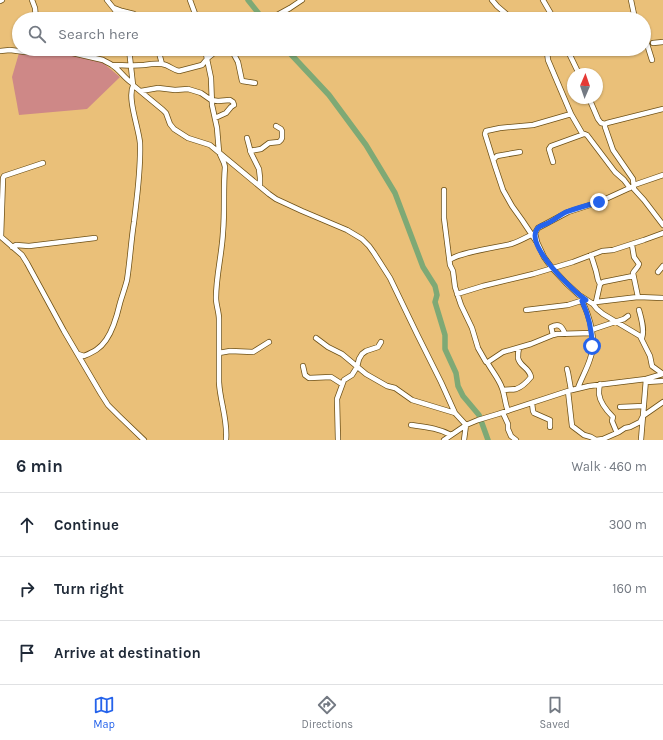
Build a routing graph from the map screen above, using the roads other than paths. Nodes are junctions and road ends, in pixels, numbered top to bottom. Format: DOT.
graph roads {
  1 [pos="32,0"];
  2 [pos="107,0"];
  3 [pos="190,0"];
  4 [pos="492,0"];
  5 [pos="543,0"];
  6 [pos="631,0"];
  7 [pos="300,1"];
  8 [pos="114,8"];
  9 [pos="35,12"];
  10 [pos="116,12"];
  11 [pos="126,12"];
  12 [pos="194,12"];
  13 [pos="282,12"];
  14 [pos="504,12"];
  15 [pos="550,12"];
  16 [pos="634,12"];
  17 [pos="663,42"];
  18 [pos="653,43"];
  19 [pos="12,50"];
  20 [pos="0,51"];
  21 [pos="85,56"];
  22 [pos="130,56"];
  23 [pos="160,56"];
  24 [pos="206,56"];
  25 [pos="210,56"];
  26 [pos="235,56"];
  27 [pos="547,56"];
  28 [pos="570,56"];
  29 [pos="651,56"];
  30 [pos="207,59"];
  31 [pos="652,60"];
  32 [pos="162,64"];
  33 [pos="112,65"];
  34 [pos="131,65"];
  35 [pos="576,68"];
  36 [pos="255,82"];
  37 [pos="133,85"];
  38 [pos="141,91"];
  39 [pos="211,100"];
  40 [pos="592,104"];
  41 [pos="663,109"];
  42 [pos="571,114"];
  43 [pos="215,118"];
  44 [pos="605,124"];
  45 [pos="276,126"];
  46 [pos="584,134"];
  47 [pos="247,138"];
  48 [pos="250,150"];
  49 [pos="219,152"];
  50 [pos="520,152"];
  51 [pos="493,160"];
  52 [pos="553,162"];
  53 [pos="43,164"];
  54 [pos="663,175"];
  55 [pos="260,186"];
  56 [pos="633,187"];
  57 [pos="444,190"];
  58 [pos="663,225"];
  59 [pos="663,233"];
  60 [pos="531,235"];
  61 [pos="1,236"];
  62 [pos="95,238"];
  63 [pos="537,242"];
  64 [pos="632,245"];
  65 [pos="12,247"];
  66 [pos="591,255"];
  67 [pos="450,260"];
  68 [pos="663,266"];
  69 [pos="552,268"];
  70 [pos="658,272"];
  71 [pos="633,276"];
  72 [pos="600,284"];
  73 [pos="458,294"];
  74 [pos="638,297"];
  75 [pos="663,298"];
  76 [pos="584,300"];
  77 [pos="595,303"];
  78 [pos="526,310"];
  79 [pos="639,310"];
  80 [pos="628,316"];
  81 [pos="615,322"];
  82 [pos="592,331"];
  83 [pos="565,334"];
  84 [pos="552,335"];
  85 [pos="316,338"];
  86 [pos="642,338"];
  87 [pos="269,342"];
  88 [pos="381,342"];
  89 [pos="519,348"];
  90 [pos="219,353"];
  91 [pos="78,354"];
  92 [pos="487,362"];
  93 [pos="303,366"];
  94 [pos="357,367"];
  95 [pos="566,369"];
  96 [pos="663,374"];
  97 [pos="646,380"];
  98 [pos="663,380"];
  99 [pos="342,384"];
  100 [pos="600,384"];
  101 [pos="578,388"];
  102 [pos="503,390"];
  103 [pos="569,391"];
  104 [pos="663,402"];
  105 [pos="532,403"];
  106 [pos="644,406"];
  107 [pos="620,407"];
  108 [pos="506,412"];
  109 [pos="455,413"];
  110 [pos="643,416"];
  111 [pos="411,425"];
  112 [pos="466,425"];
  113 [pos="550,427"];
  114 [pos="617,433"];
  115 [pos="451,435"];
  116 [pos="144,440"];
  117 [pos="226,440"];
  118 [pos="338,440"];
  119 [pos="444,440"];
  120 [pos="464,440"];
  121 [pos="516,440"];
  122 [pos="598,440"];
  123 [pos="641,440"];
  1 -- 9 [label="street"];
  2 -- 8 [label="street"];
  3 -- 12 [label="street"];
  4 -- 14 [label="street"];
  5 -- 15 [label="street"];
  6 -- 16 [label="street"];
  7 -- 13 [label="street"];
  8 -- 10 [label="street"];
  8 -- 11 [label="street"];
  17 -- 18 [label="street"];
  19 -- 20 [label="street"];
  21 -- 33 [label="street"];
  22 -- 34 [label="street"];
  23 -- 32 [label="street"];
  24 -- 30 [label="street"];
  25 -- 30 [label="street"];
  26 -- 36 [label="street"];
  27 -- 42 [label="street"];
  28 -- 35 [label="street"];
  29 -- 31 [label="street"];
  30 -- 32 [label="street"];
  30 -- 39 [label="street"];
  32 -- 34 [label="street"];
  33 -- 34 [label="street"];
  33 -- 37 [label="street"];
  34 -- 37 [label="street"];
  37 -- 38 [label="street"];
  37 -- 91 [label="street"];
  38 -- 39 [label="street"];
  38 -- 49 [label="street"];
  39 -- 43 [label="street"];
  39 -- 43 [label="street"];
  40 -- 44 [label="street"];
  41 -- 44 [label="street"];
  42 -- 46 [label="street"];
  42 -- 51 [label="street"];
  43 -- 49 [label="street"];
  44 -- 56 [label="street"];
  45 -- 48 [label="street"];
  46 -- 52 [label="street"];
  46 -- 56 [label="street"];
  47 -- 48 [label="street"];
  48 -- 55 [label="street"];
  49 -- 55 [label="street"];
  49 -- 90 [label="street"];
  50 -- 51 [label="street"];
  51 -- 60 [label="street"];
  53 -- 61 [label="street"];
  54 -- 56 [label="street"];
  55 -- 109 [label="street"];
  56 -- 58 [label="street"];
  56 -- 63 [label="street"];
  57 -- 67 [label="street"];
  59 -- 64 [label="street"];
  60 -- 63 [label="street"];
  60 -- 67 [label="street"];
  61 -- 65 [label="street"];
  62 -- 65 [label="street"];
  63 -- 69 [label="street"];
  64 -- 66 [label="street"];
  64 -- 71 [label="street"];
  65 -- 91 [label="street"];
  66 -- 69 [label="street"];
  66 -- 72 [label="street"];
  67 -- 73 [label="street"];
  68 -- 70 [label="street"];
  69 -- 73 [label="street"];
  69 -- 76 [label="street"];
  71 -- 72 [label="street"];
  71 -- 74 [label="street"];
  72 -- 77 [label="street"];
  73 -- 92 [label="street"];
  74 -- 75 [label="street"];
  74 -- 77 [label="street"];
  76 -- 77 [label="street"];
  76 -- 78 [label="street"];
  76 -- 82 [label="street"];
  77 -- 81 [label="street"];
  79 -- 86 [label="street"];
  80 -- 81 [label="street"];
  81 -- 82 [label="street"];
  81 -- 86 [label="street"];
  82 -- 83 [label="street"];
  82 -- 101 [label="street"];
  83 -- 84 [label="street"];
  83 -- 84 [label="street"];
  84 -- 89 [label="street"];
  85 -- 94 [label="street"];
  86 -- 96 [label="street"];
  87 -- 90 [label="street"];
  88 -- 94 [label="street"];
  89 -- 92 [label="street"];
  89 -- 102 [label="street"];
  90 -- 117 [label="street"];
  91 -- 116 [label="street"];
  92 -- 102 [label="street"];
  93 -- 99 [label="street"];
  94 -- 99 [label="street"];
  94 -- 109 [label="street"];
  95 -- 103 [label="street"];
  96 -- 97 [label="street"];
  97 -- 98 [label="street"];
  97 -- 100 [label="street"];
  97 -- 106 [label="street"];
  99 -- 118 [label="street"];
  100 -- 101 [label="street"];
  100 -- 114 [label="street"];
  101 -- 103 [label="street"];
  102 -- 108 [label="street"];
  103 -- 105 [label="street"];
  103 -- 122 [label="street"];
  104 -- 110 [label="street"];
  105 -- 108 [label="street"];
  105 -- 113 [label="street"];
  106 -- 107 [label="street"];
  106 -- 110 [label="street"];
  108 -- 112 [label="street"];
  108 -- 121 [label="street"];
  109 -- 112 [label="street"];
  110 -- 114 [label="street"];
  110 -- 123 [label="street"];
  111 -- 115 [label="street"];
  112 -- 115 [label="street"];
  112 -- 120 [label="street"];
  114 -- 122 [label="street"];
  115 -- 119 [label="street"];
}
